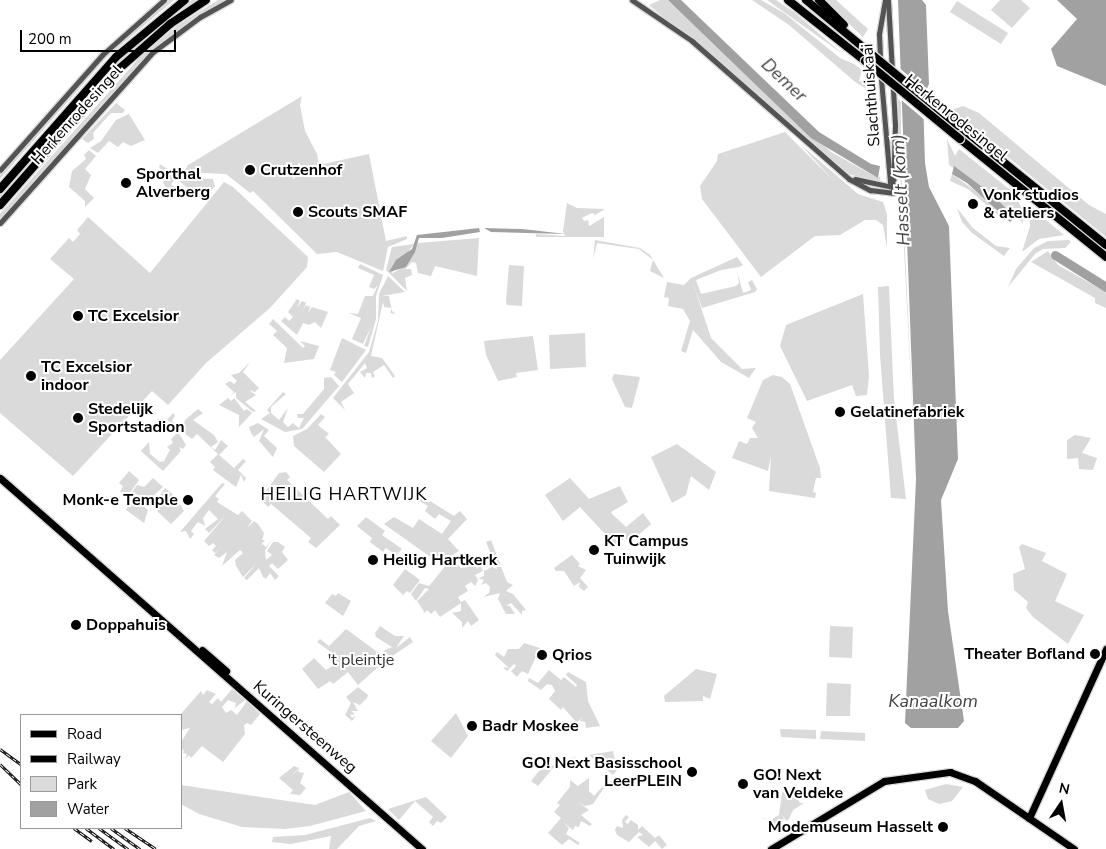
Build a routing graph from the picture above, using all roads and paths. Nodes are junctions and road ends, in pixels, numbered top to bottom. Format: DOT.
graph roads {
  1 [pos="164,0"];
  2 [pos="186,0"];
  3 [pos="206,0"];
  4 [pos="230,0"];
  5 [pos="632,0"];
  6 [pos="788,0"];
  7 [pos="806,0"];
  8 [pos="819,0"];
  9 [pos="886,0"];
  10 [pos="854,39"];
  11 [pos="0,170"];
  12 [pos="0,189"];
  13 [pos="893,190"];
  14 [pos="0,205"];
  15 [pos="0,223"];
  16 [pos="1106,245"];
  17 [pos="1106,257"];
  18 [pos="0,478"];
  19 [pos="1106,649"];
  20 [pos="1029,818"];
  21 [pos="422,849"];
  22 [pos="771,849"];
  23 [pos="1074,849"];
  1 -- 11 [label="street, Herkenrodesingel"];
  2 -- 12 [label="highway, Herkenrodesingel"];
  3 -- 14 [label="highway, Herkenrodesingel"];
  4 -- 15 [label="street, Herkenrodesingel"];
  5 -- 13 [label="street"];
  6 -- 17 [label="highway, Herkenrodesingel, bridge"];
  7 -- 10 [label="highway, Herkenrodesingel"];
  8 -- 10 [label="highway"];
  9 -- 13 [label="street, Slachthuiskaai"];
  9 -- 13 [label="street, Slachthuiskaai"];
  10 -- 16 [label="highway, Herkenrodesingel, bridge"];
  18 -- 21 [label="main road, Kuringersteenweg"];
  19 -- 20 [label="main road"];
  20 -- 22 [label="main road"];
  20 -- 23 [label="main road"];
}
